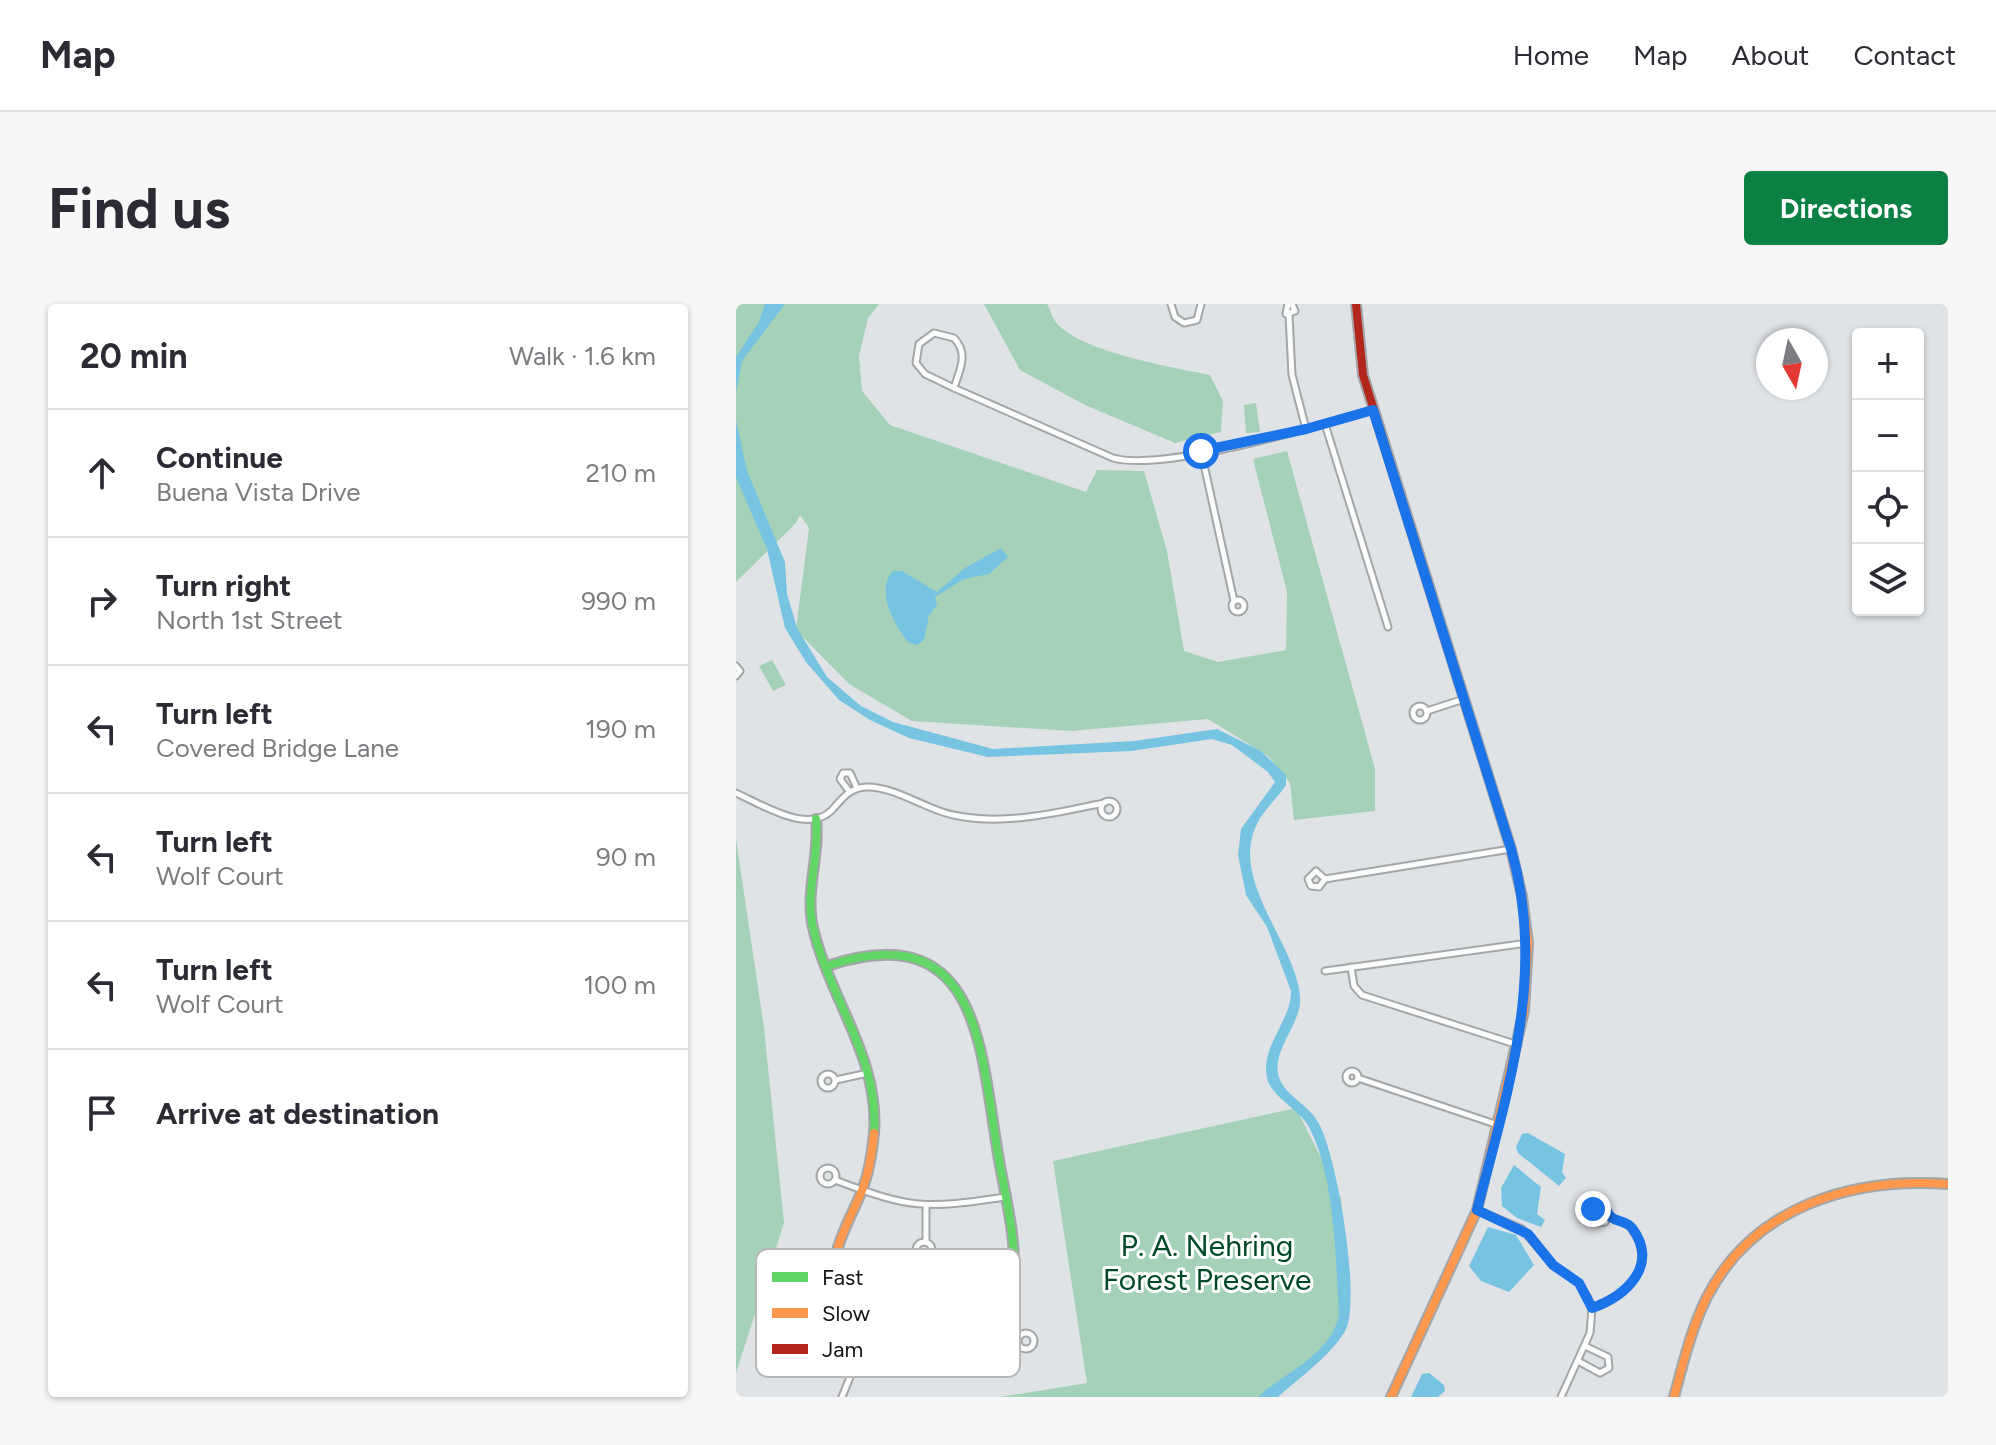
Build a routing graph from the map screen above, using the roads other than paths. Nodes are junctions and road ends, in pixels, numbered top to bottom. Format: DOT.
graph roads {
  1 [pos="1171,304"];
  2 [pos="1201,304"];
  3 [pos="1290,304"];
  4 [pos="1356,304"];
  5 [pos="954,388"];
  6 [pos="1373,410"];
  7 [pos="1325,424"];
  8 [pos="1306,429"];
  9 [pos="1201,451"];
  10 [pos="1234,601"];
  11 [pos="1388,627"];
  12 [pos="736,666"];
  13 [pos="736,676"];
  14 [pos="1465,699"];
  15 [pos="1427,711"];
  16 [pos="857,788"];
  17 [pos="849,791"];
  18 [pos="736,793"];
  19 [pos="1104,803"];
  20 [pos="816,819"];
  21 [pos="1511,849"];
  22 [pos="1325,879"];
  23 [pos="1528,943"];
  24 [pos="827,966"];
  25 [pos="1351,967"];
  26 [pos="1325,971"];
  27 [pos="1518,1045"];
  28 [pos="869,1072"];
  29 [pos="1358,1078"];
  30 [pos="836,1080"];
  31 [pos="1499,1125"];
  32 [pos="835,1180"];
  33 [pos="1948,1184"];
  34 [pos="862,1190"];
  35 [pos="1005,1197"];
  36 [pos="926,1207"];
  37 [pos="1477,1210"];
  38 [pos="1609,1216"];
  39 [pos="926,1242"];
  40 [pos="836,1249"];
  41 [pos="1012,1249"];
  42 [pos="1592,1308"];
  43 [pos="1585,1346"];
  44 [pos="1578,1361"];
  45 [pos="850,1377"];
  46 [pos="842,1397"];
  47 [pos="1391,1397"];
  48 [pos="1561,1397"];
  49 [pos="1674,1397"];
  1 -- 2 [label="street"];
  3 -- 8 [label="street"];
  4 -- 6 [label="street"];
  5 -- 5 [label="street"];
  5 -- 9 [label="street"];
  6 -- 7 [label="street"];
  6 -- 14 [label="street"];
  7 -- 8 [label="street"];
  7 -- 11 [label="street"];
  8 -- 9 [label="street"];
  9 -- 10 [label="street"];
  12 -- 13 [label="street"];
  14 -- 15 [label="street"];
  14 -- 21 [label="street"];
  16 -- 17 [label="street"];
  16 -- 17 [label="street"];
  16 -- 19 [label="street"];
  17 -- 20 [label="street"];
  18 -- 20 [label="street"];
  20 -- 24 [label="street"];
  21 -- 22 [label="street"];
  21 -- 23 [label="street"];
  23 -- 25 [label="street"];
  23 -- 27 [label="street"];
  24 -- 28 [label="street"];
  24 -- 35 [label="street"];
  25 -- 26 [label="street"];
  25 -- 27 [label="street"];
  27 -- 31 [label="street"];
  28 -- 30 [label="street"];
  28 -- 34 [label="street"];
  29 -- 31 [label="street"];
  31 -- 37 [label="street"];
  32 -- 34 [label="street"];
  33 -- 49 [label="street"];
  34 -- 36 [label="street"];
  34 -- 40 [label="street"];
  35 -- 36 [label="street"];
  35 -- 41 [label="street"];
  36 -- 39 [label="street"];
  37 -- 42 [label="street"];
  37 -- 47 [label="street"];
  38 -- 42 [label="street"];
  42 -- 43 [label="street"];
  43 -- 44 [label="street"];
  43 -- 44 [label="street"];
  44 -- 48 [label="street"];
  45 -- 46 [label="street"];
}
